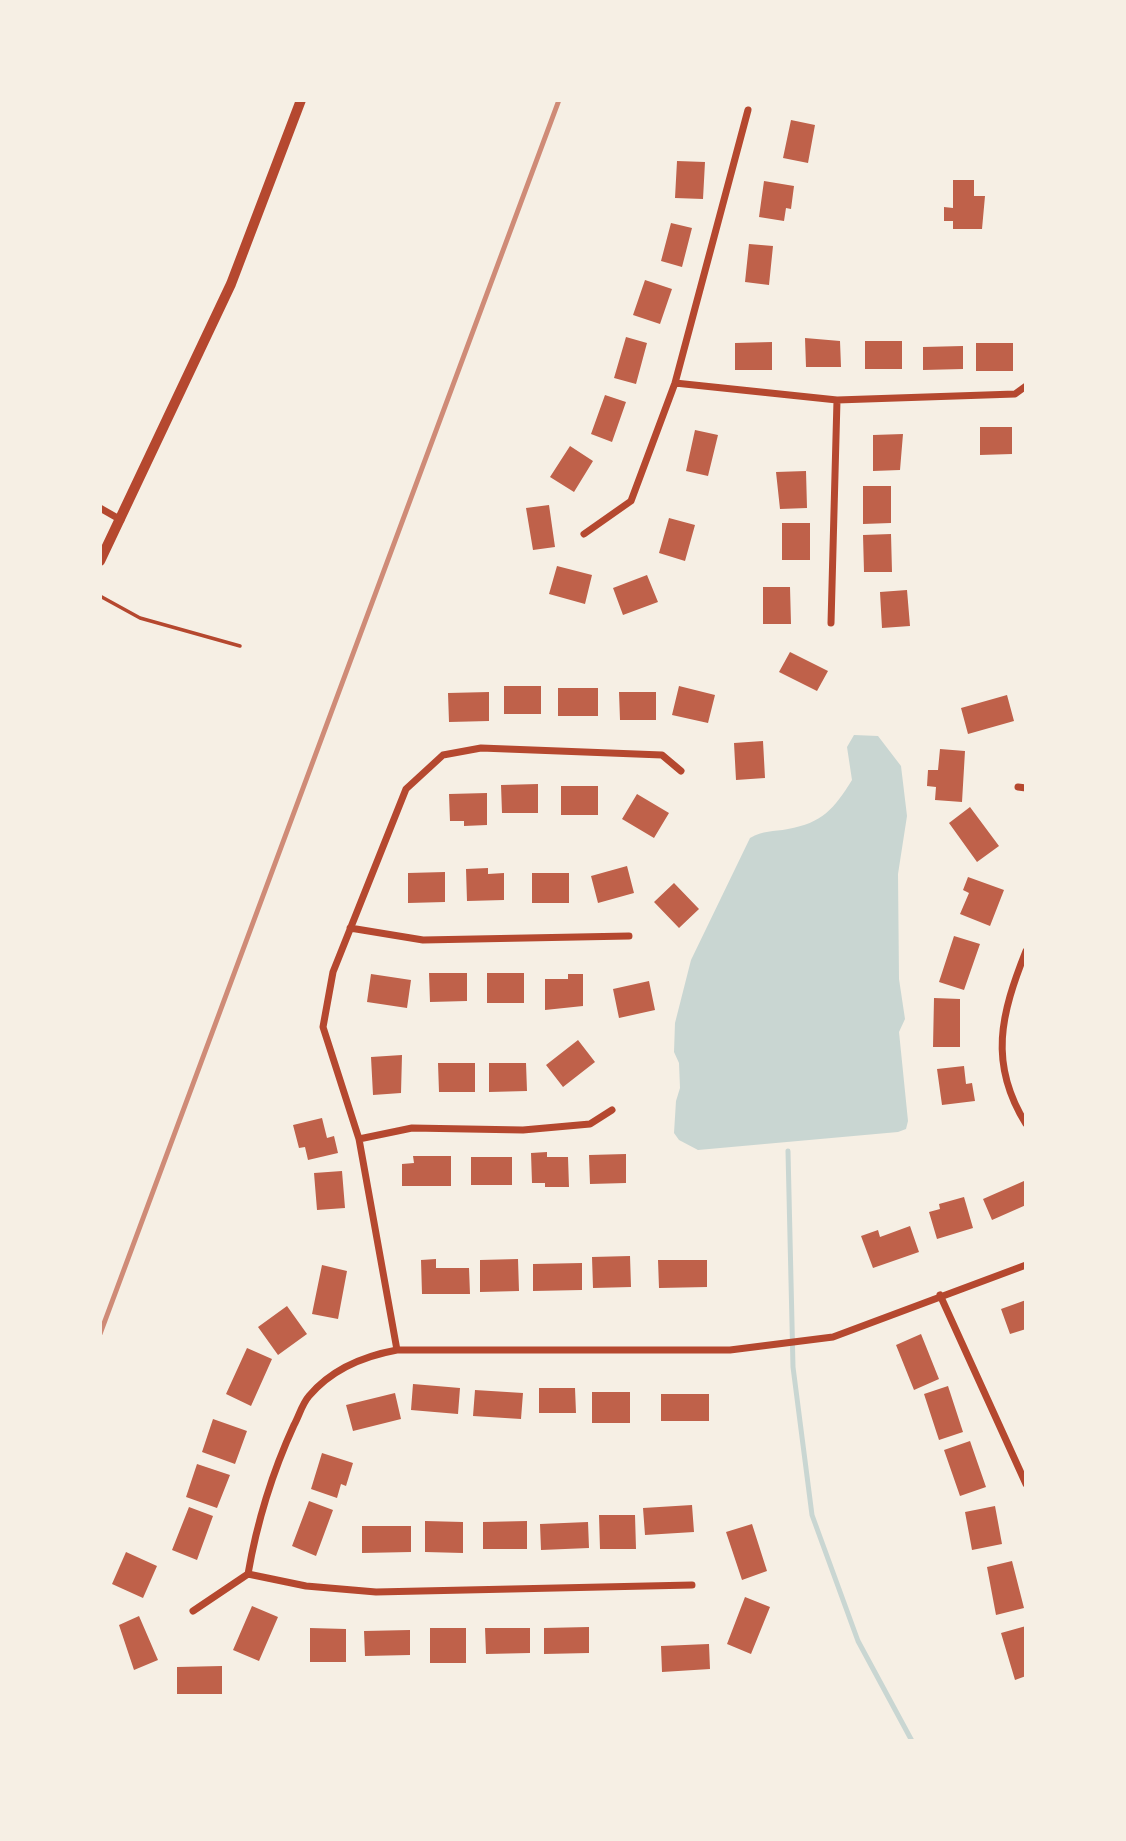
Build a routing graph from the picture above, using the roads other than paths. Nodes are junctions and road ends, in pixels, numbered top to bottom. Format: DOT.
graph roads {
  1 [pos="301,100"];
  2 [pos="748,110"];
  3 [pos="675,383"];
  4 [pos="1026,386"];
  5 [pos="837,400"];
  6 [pos="100,508"];
  7 [pos="121,520"];
  8 [pos="584,534"];
  9 [pos="100,561"];
  10 [pos="100,596"];
  11 [pos="831,623"];
  12 [pos="240,646"];
  13 [pos="681,771"];
  14 [pos="350,928"];
  15 [pos="629,936"];
  16 [pos="1026,951"];
  17 [pos="612,1110"];
  18 [pos="1026,1124"];
  19 [pos="359,1139"];
  20 [pos="1026,1265"];
  21 [pos="940,1295"];
  22 [pos="397,1350"];
  23 [pos="1026,1484"];
  24 [pos="248,1574"];
  25 [pos="692,1585"];
  26 [pos="193,1611"];
  1 -- 7 [label="main road"];
  2 -- 3 [label="street"];
  3 -- 5 [label="street"];
  3 -- 8 [label="street"];
  4 -- 5 [label="street"];
  5 -- 11 [label="street"];
  6 -- 7 [label="street"];
  7 -- 9 [label="main road"];
  10 -- 12 [label="lane"];
  13 -- 14 [label="street"];
  14 -- 15 [label="street"];
  14 -- 19 [label="street"];
  16 -- 18 [label="street"];
  17 -- 19 [label="street"];
  19 -- 22 [label="street"];
  20 -- 21 [label="street"];
  21 -- 22 [label="street"];
  21 -- 23 [label="street"];
  22 -- 24 [label="street"];
  24 -- 25 [label="street"];
  24 -- 26 [label="street"];
}
